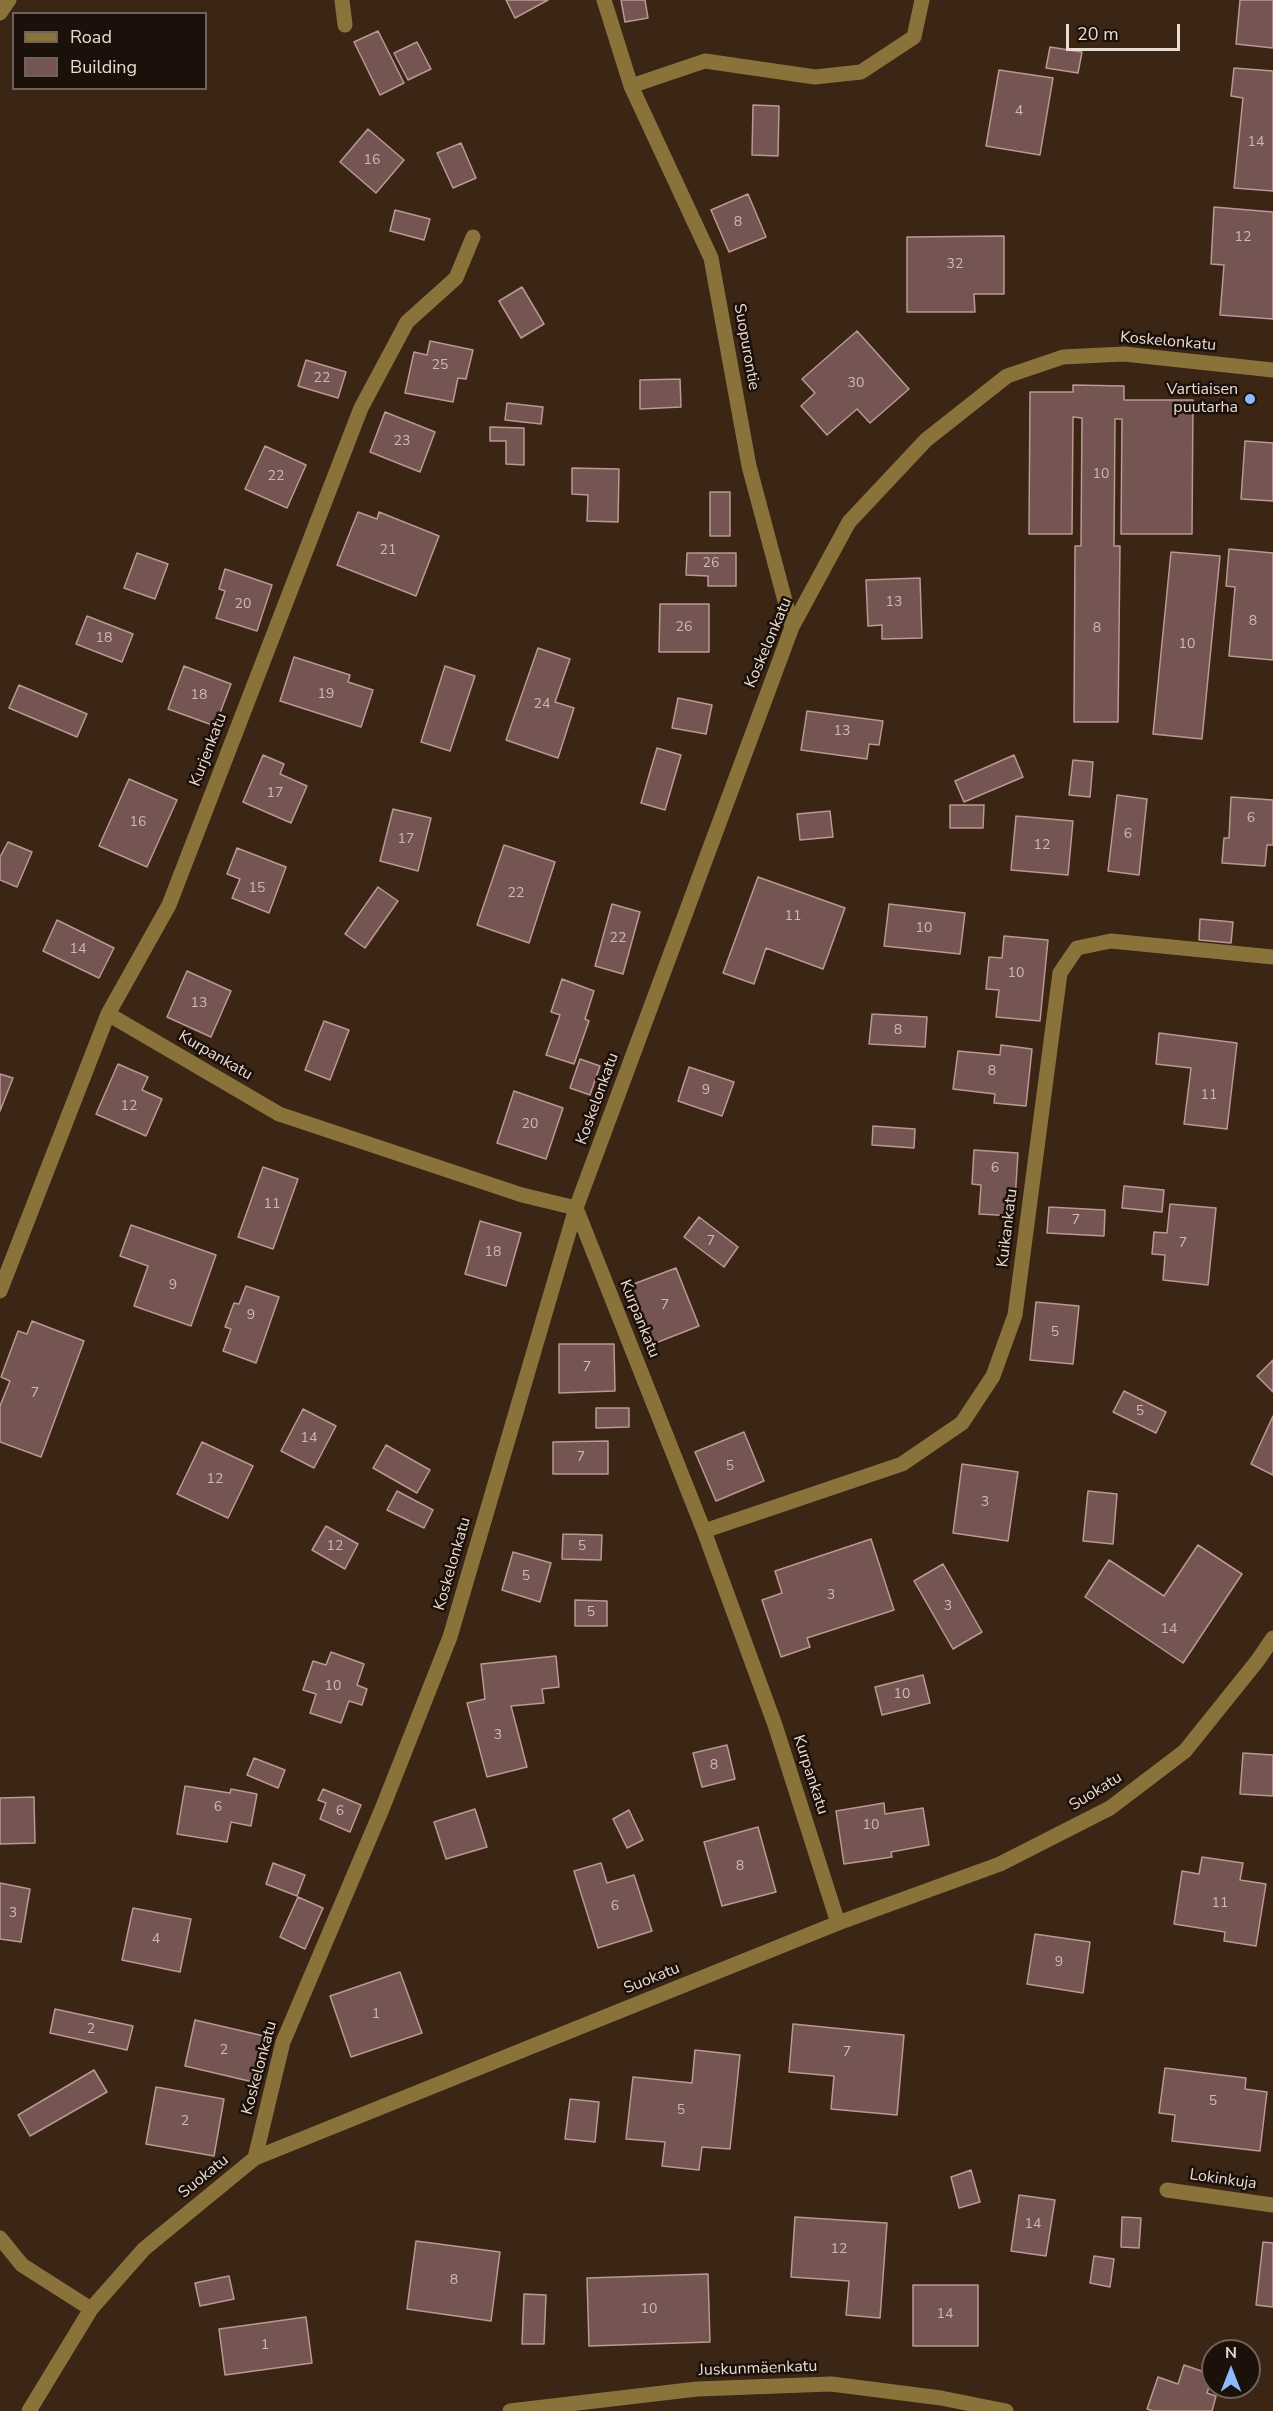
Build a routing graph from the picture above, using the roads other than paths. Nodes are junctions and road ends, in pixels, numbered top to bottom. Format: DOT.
graph roads {
  1 [pos="9,0"];
  2 [pos="342,0"];
  3 [pos="604,0"];
  4 [pos="922,0"];
  5 [pos="0,13"];
  6 [pos="345,25"];
  7 [pos="630,86"];
  8 [pos="472,237"];
  9 [pos="1273,370"];
  10 [pos="792,627"];
  11 [pos="1273,957"];
  12 [pos="108,1014"];
  13 [pos="576,1208"];
  14 [pos="0,1291"];
  15 [pos="704,1531"];
  16 [pos="1273,1638"];
  17 [pos="838,1923"];
  18 [pos="255,2158"];
  19 [pos="1167,2190"];
  20 [pos="1273,2205"];
  21 [pos="0,2238"];
  22 [pos="91,2309"];
  23 [pos="28,2411"];
  24 [pos="510,2411"];
  25 [pos="1006,2411"];
  1 -- 5 [label="street"];
  2 -- 6 [label="street"];
  3 -- 7 [label="street, Suopurontie"];
  4 -- 7 [label="street"];
  7 -- 10 [label="street, Suopurontie"];
  8 -- 12 [label="street, Kurjenkatu"];
  9 -- 10 [label="street, Koskelonkatu"];
  10 -- 13 [label="street, Koskelonkatu"];
  11 -- 15 [label="street, Kuikankatu"];
  12 -- 13 [label="street, Kurpankatu"];
  12 -- 14 [label="street, Kurjenkatu"];
  13 -- 15 [label="street, Kurpankatu"];
  13 -- 18 [label="street, Koskelonkatu"];
  15 -- 17 [label="street, Kurpankatu"];
  16 -- 17 [label="street, Suokatu"];
  17 -- 18 [label="street, Suokatu"];
  18 -- 22 [label="street, Suokatu"];
  19 -- 20 [label="street, Lokinkuja"];
  21 -- 22 [label="street"];
  22 -- 23 [label="street, Suokatu"];
  24 -- 25 [label="street, Juskunmäenkatu"];
}
